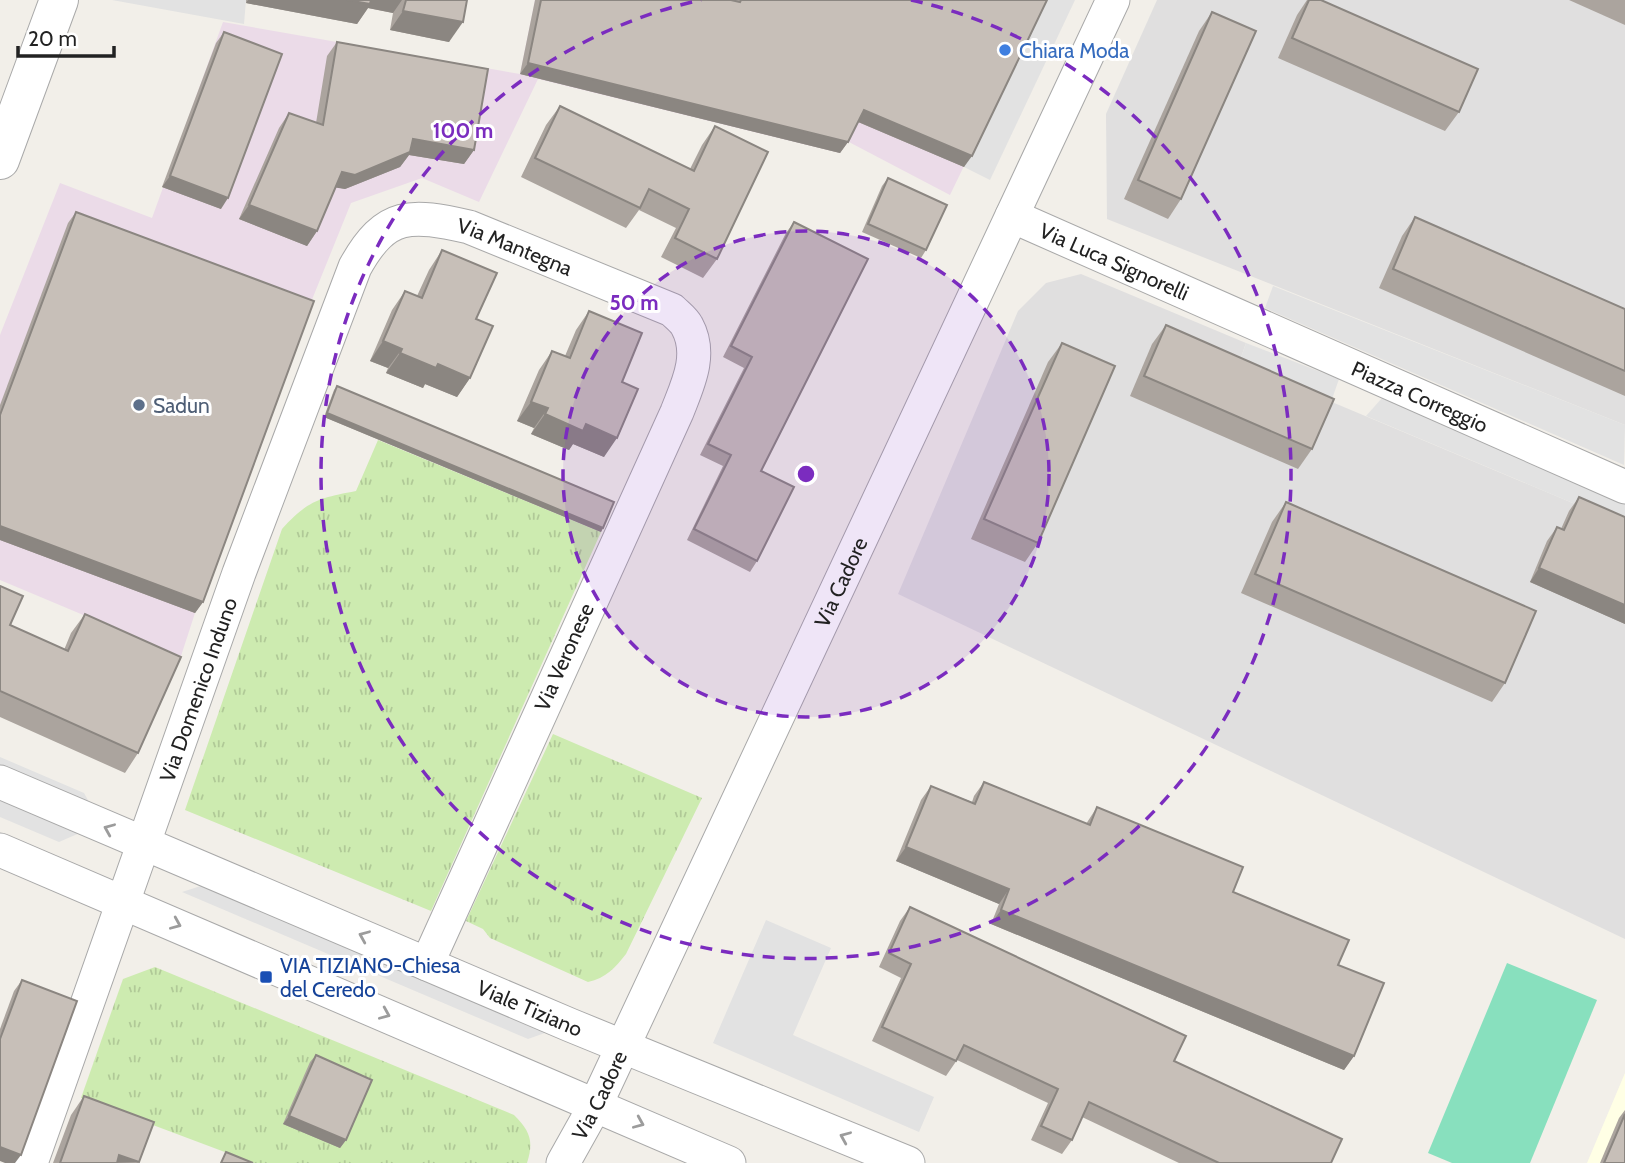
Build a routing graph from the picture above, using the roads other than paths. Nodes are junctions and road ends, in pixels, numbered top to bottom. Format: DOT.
graph roads {
  1 [pos="59,0"];
  2 [pos="1113,0"];
  3 [pos="0,160"];
  4 [pos="1012,216"];
  5 [pos="387,226"];
  6 [pos="1217,306"];
  7 [pos="694,349"];
  8 [pos="1625,488"];
  9 [pos="0,782"];
  10 [pos="144,844"];
  11 [pos="0,850"];
  12 [pos="123,901"];
  13 [pos="427,964"];
  14 [pos="622,1046"];
  15 [pos="596,1104"];
  16 [pos="31,1163"];
  17 [pos="562,1163"];
  18 [pos="729,1163"];
  19 [pos="908,1163"];
  1 -- 3 [label="street"];
  2 -- 4 [label="street, Via Cadore"];
  4 -- 6 [label="street, Via Luca Signorelli"];
  4 -- 14 [label="street, Via Cadore"];
  5 -- 7 [label="street, Via Mantegna"];
  5 -- 10 [label="street, Via Domenico Induno"];
  6 -- 8 [label="street, Piazza Correggio"];
  7 -- 13 [label="street, Via Veronese"];
  10 -- 9 [label="street, Viale Tiziano, one-way"];
  10 -- 12 [label="street, Via Domenico Induno"];
  13 -- 10 [label="street, Viale Tiziano, one-way"];
  11 -- 12 [label="street"];
  12 -- 15 [label="street, one-way"];
  12 -- 16 [label="street, Via Domenico Induno"];
  13 -- 14 [label="street, Viale Tiziano"];
  14 -- 15 [label="street, Via Cadore"];
  19 -- 14 [label="street, Viale Tiziano, one-way"];
  15 -- 17 [label="street, Via Cadore"];
  15 -- 18 [label="street, one-way"];
}
